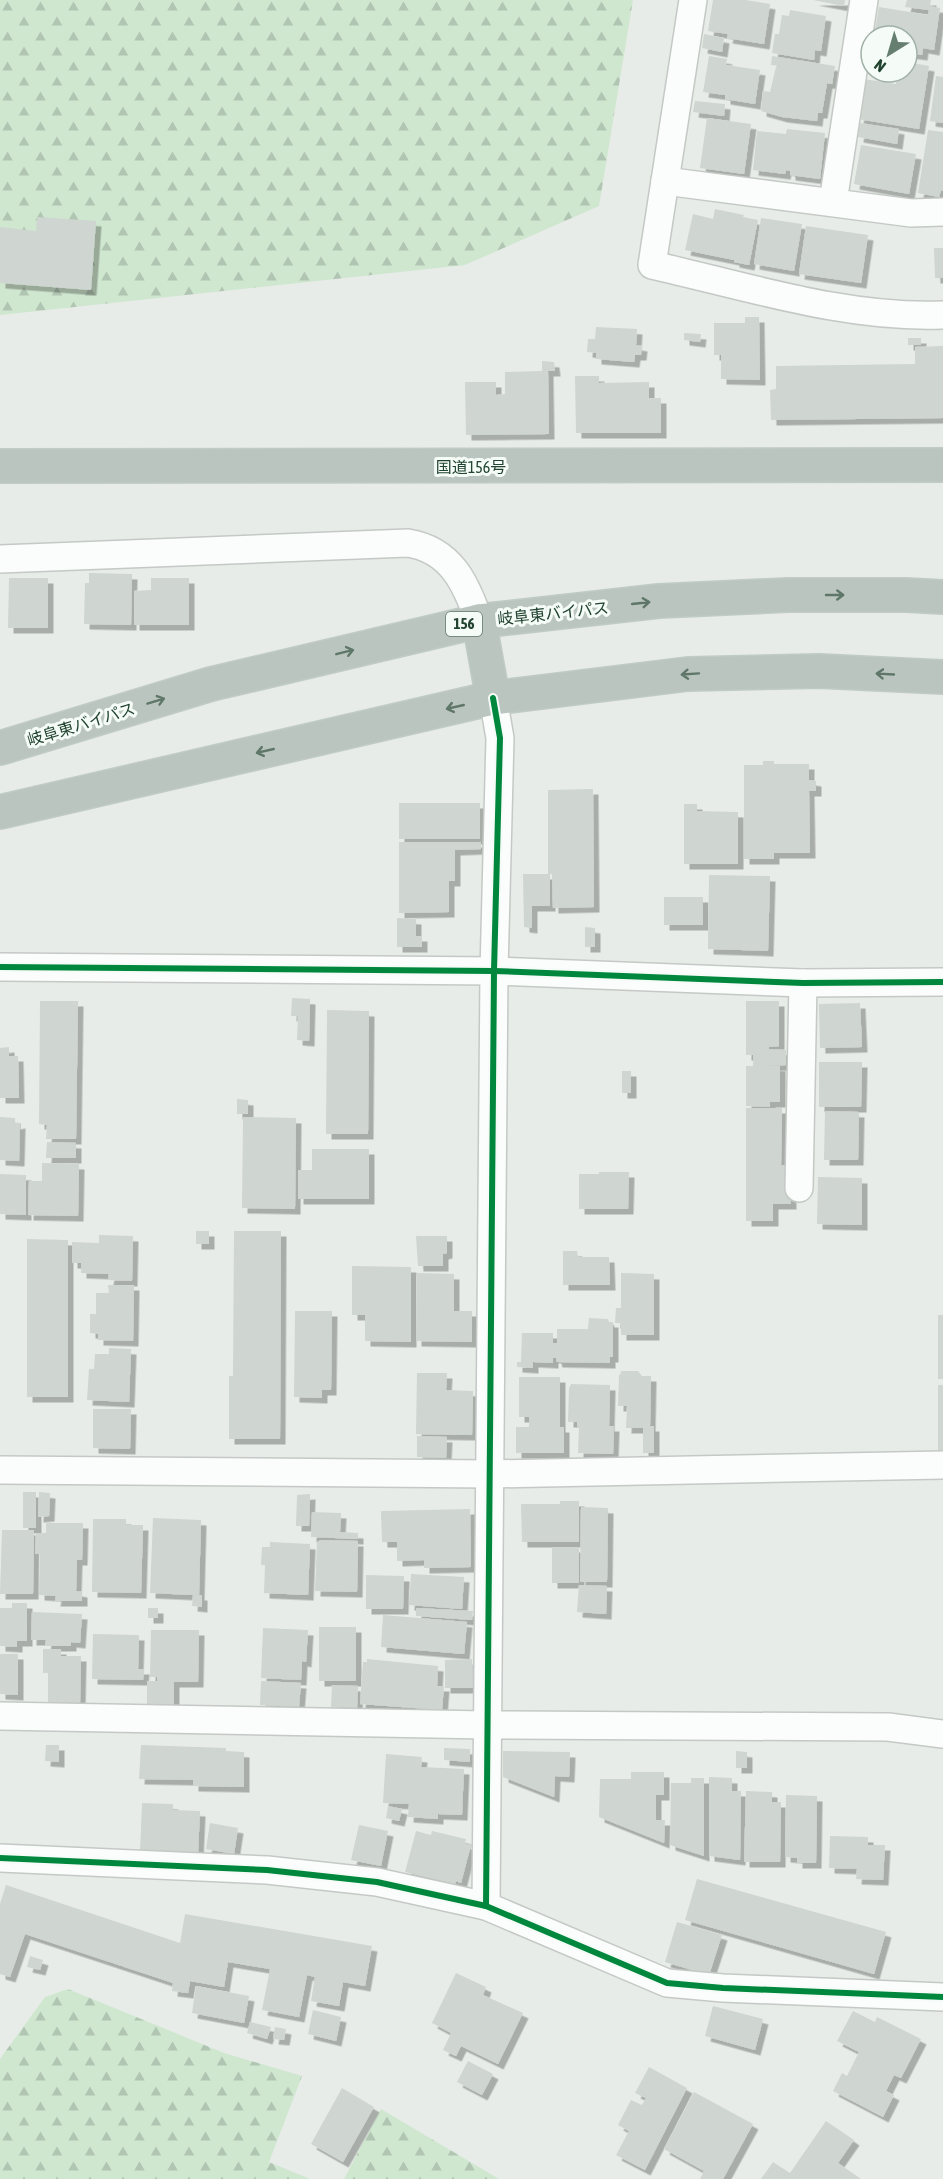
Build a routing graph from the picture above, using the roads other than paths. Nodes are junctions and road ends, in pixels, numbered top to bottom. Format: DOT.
graph roads {
  1 [pos="693,0"];
  2 [pos="864,0"];
  3 [pos="665,181"];
  4 [pos="833,202"];
  5 [pos="943,212"];
  6 [pos="943,315"];
  7 [pos="943,465"];
  8 [pos="0,466"];
  9 [pos="0,559"];
  10 [pos="943,597"];
  11 [pos="479,621"];
  12 [pos="943,677"];
  13 [pos="493,698"];
  14 [pos="0,748"];
  15 [pos="0,812"];
  16 [pos="0,967"];
  17 [pos="494,971"];
  18 [pos="943,982"];
  19 [pos="803,983"];
  20 [pos="799,1188"];
  21 [pos="943,1465"];
  22 [pos="0,1470"];
  23 [pos="491,1474"];
  24 [pos="0,1716"];
  25 [pos="487,1725"];
  26 [pos="943,1734"];
  27 [pos="0,1858"];
  28 [pos="486,1906"];
  29 [pos="943,1997"];
  1 -- 3 [label="street"];
  2 -- 4 [label="street"];
  3 -- 4 [label="street"];
  3 -- 6 [label="street"];
  4 -- 5 [label="street"];
  7 -- 8 [label="highway, 国道156号"];
  9 -- 11 [label="street"];
  11 -- 10 [label="highway, 岐阜東バイパス / 156, one-way"];
  11 -- 13 [label="highway, 156"];
  14 -- 11 [label="highway, 岐阜東バイパス / 156, one-way"];
  12 -- 13 [label="highway, one-way"];
  13 -- 15 [label="highway, one-way"];
  13 -- 17 [label="street"];
  16 -- 17 [label="street"];
  17 -- 19 [label="street"];
  17 -- 23 [label="street"];
  18 -- 19 [label="street"];
  19 -- 20 [label="street"];
  21 -- 23 [label="street"];
  22 -- 23 [label="street"];
  23 -- 25 [label="street"];
  24 -- 25 [label="street"];
  25 -- 26 [label="street"];
  25 -- 28 [label="street"];
  27 -- 28 [label="street"];
  28 -- 29 [label="street"];
}
